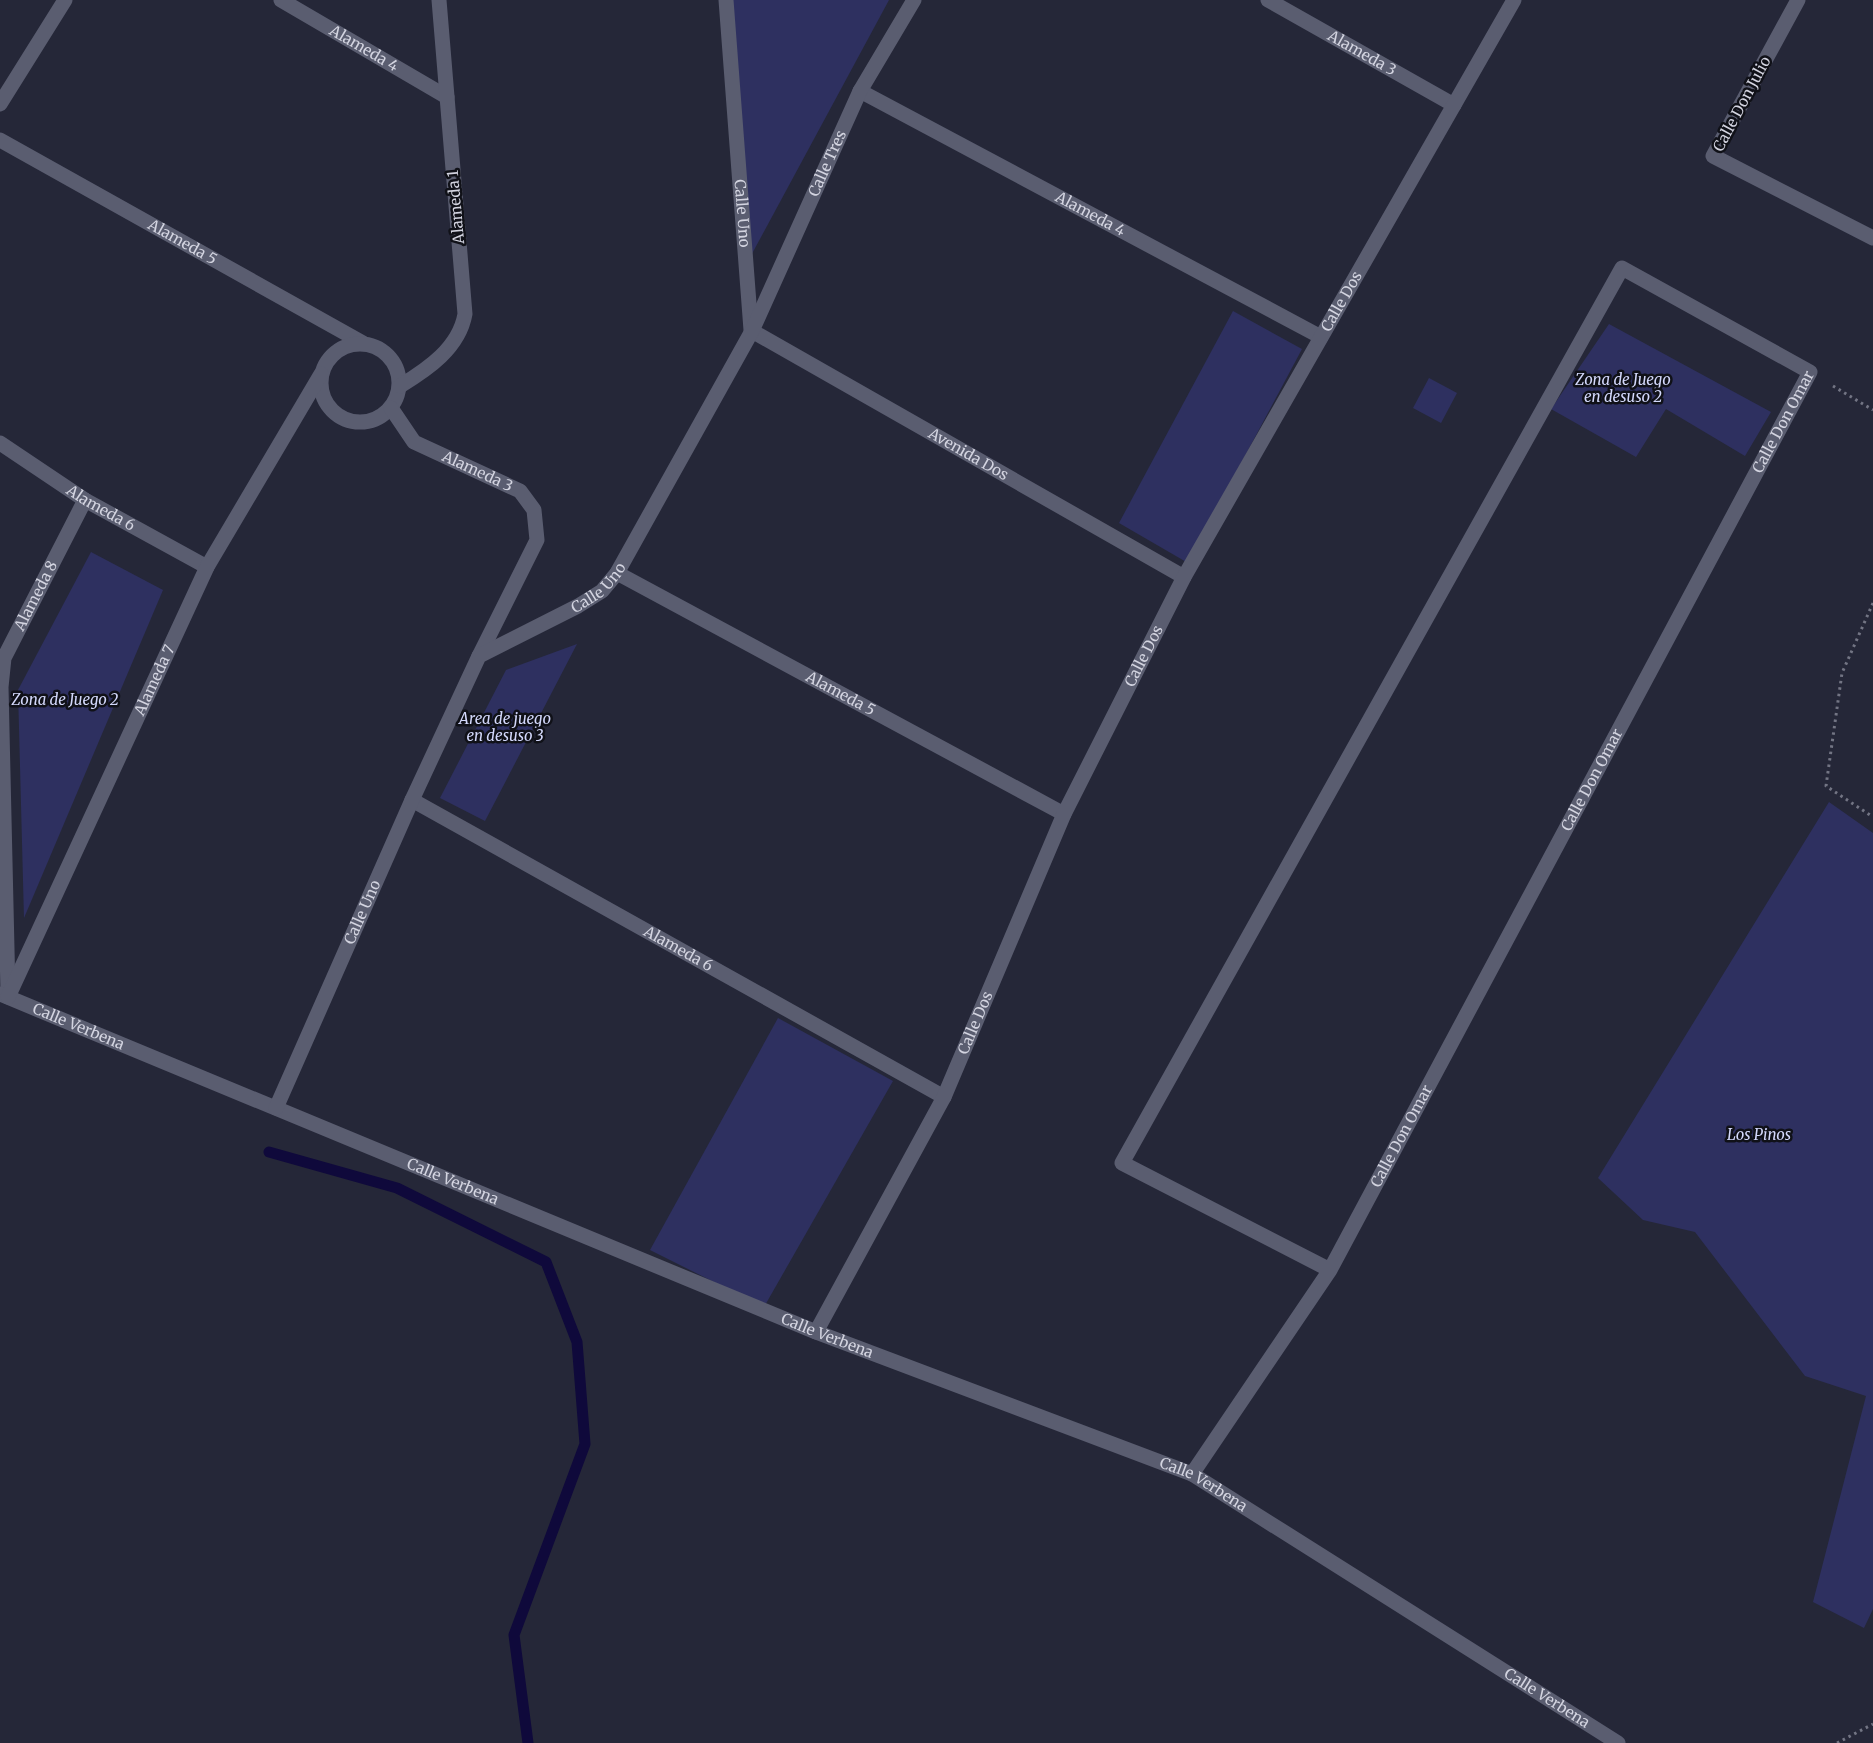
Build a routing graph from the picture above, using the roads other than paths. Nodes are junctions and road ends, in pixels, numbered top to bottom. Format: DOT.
graph roads {
  1 [pos="65,0"];
  2 [pos="281,0"];
  3 [pos="439,0"];
  4 [pos="726,0"];
  5 [pos="914,0"];
  6 [pos="1268,0"];
  7 [pos="1514,0"];
  8 [pos="1798,0"];
  9 [pos="860,91"];
  10 [pos="447,97"];
  11 [pos="0,104"];
  12 [pos="1454,105"];
  13 [pos="0,140"];
  14 [pos="1873,238"];
  15 [pos="752,332"];
  16 [pos="1321,337"];
  17 [pos="363,344"];
  18 [pos="321,374"];
  19 [pos="400,386"];
  20 [pos="391,408"];
  21 [pos="0,443"];
  22 [pos="86,500"];
  23 [pos="207,567"];
  24 [pos="617,573"];
  25 [pos="1184,577"];
  26 [pos="479,656"];
  27 [pos="412,800"];
  28 [pos="1064,814"];
  29 [pos="4,995"];
  30 [pos="944,1097"];
  31 [pos="276,1108"];
  32 [pos="1330,1270"];
  33 [pos="816,1332"];
  34 [pos="1192,1474"];
  35 [pos="1618,1743"];
  1 -- 11 [label="street"];
  2 -- 10 [label="street, Alameda 4"];
  3 -- 10 [label="street, Alameda 1"];
  4 -- 15 [label="street, Calle Uno"];
  5 -- 9 [label="street, Calle Tres"];
  6 -- 12 [label="street, Alameda 3"];
  7 -- 12 [label="street, Calle Dos"];
  8 -- 14 [label="street, Calle Don Julio"];
  9 -- 15 [label="street, Calle Tres"];
  9 -- 16 [label="street, Alameda 4"];
  10 -- 19 [label="street, Alameda 1"];
  12 -- 16 [label="street, Calle Dos"];
  13 -- 17 [label="street, Alameda 5"];
  15 -- 24 [label="street, Calle Uno"];
  15 -- 25 [label="street, Avenida Dos"];
  16 -- 25 [label="street, Calle Dos"];
  17 -- 18 [label="street"];
  17 -- 19 [label="street"];
  18 -- 20 [label="street"];
  18 -- 23 [label="street, Alameda 7"];
  19 -- 20 [label="street"];
  20 -- 26 [label="street, Alameda 3"];
  21 -- 22 [label="street, Alameda 6"];
  22 -- 23 [label="street, Alameda 6"];
  22 -- 29 [label="street, Alameda 8"];
  23 -- 29 [label="street, Alameda 7"];
  24 -- 26 [label="street, Calle Uno"];
  24 -- 28 [label="street, Alameda 5"];
  25 -- 28 [label="street, Calle Dos"];
  26 -- 27 [label="street, Calle Uno"];
  27 -- 30 [label="street, Alameda 6"];
  27 -- 31 [label="street, Calle Uno"];
  28 -- 30 [label="street, Calle Dos"];
  29 -- 31 [label="street, Calle Verbena"];
  30 -- 33 [label="street, Calle Dos"];
  31 -- 33 [label="street, Calle Verbena"];
  32 -- 32 [label="street, Calle Don Omar"];
  32 -- 34 [label="street, Calle Don Omar"];
  33 -- 34 [label="street, Calle Verbena"];
  34 -- 35 [label="street, Calle Verbena"];
}
